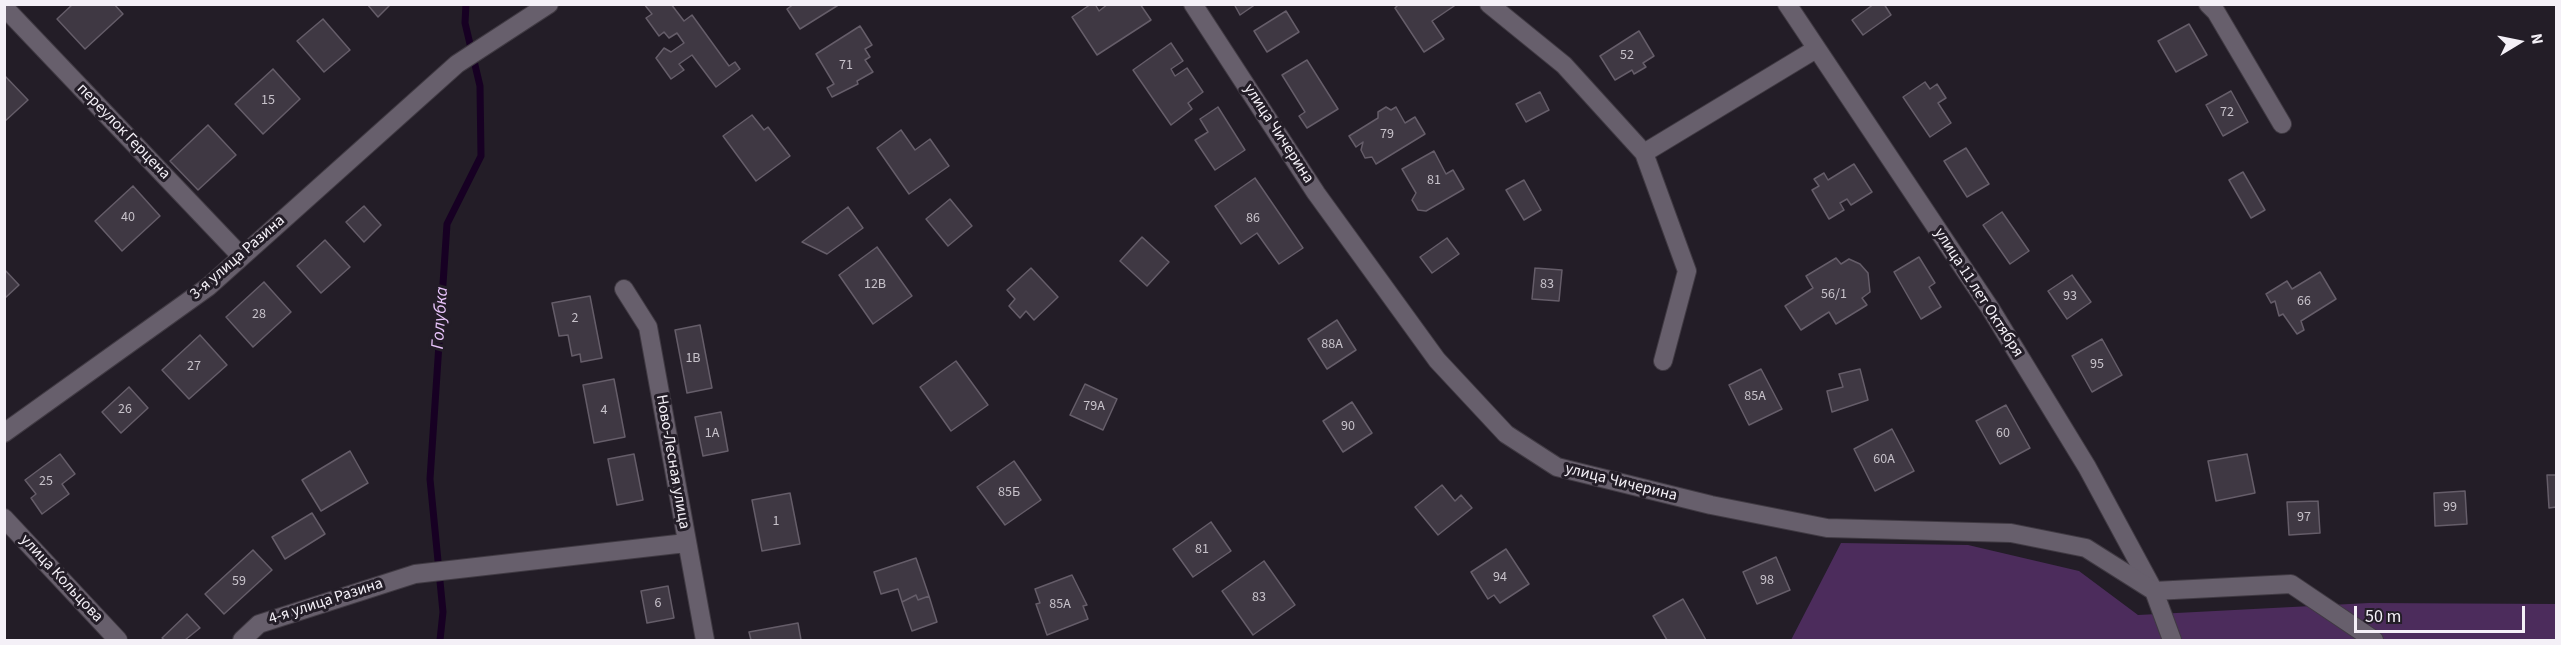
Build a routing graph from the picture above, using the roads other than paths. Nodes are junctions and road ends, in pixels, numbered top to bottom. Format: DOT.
graph roads {
  1 [pos="549,4"];
  2 [pos="1193,4"];
  3 [pos="1489,4"];
  4 [pos="1787,4"];
  5 [pos="2208,4"];
  6 [pos="7,9"];
  7 [pos="1816,49"];
  8 [pos="2282,124"];
  9 [pos="1644,153"];
  10 [pos="241,256"];
  11 [pos="624,289"];
  12 [pos="1664,361"];
  13 [pos="4,433"];
  14 [pos="4,518"];
  15 [pos="686,543"];
  16 [pos="2154,591"];
  17 [pos="118,640"];
  18 [pos="242,640"];
  19 [pos="705,640"];
  20 [pos="2172,640"];
  21 [pos="2374,640"];
  1 -- 10 [label="street, 3-я улица Разина"];
  2 -- 16 [label="street, улица Чичерина"];
  3 -- 9 [label="street"];
  4 -- 7 [label="street, улица 11 лет Октября"];
  5 -- 8 [label="street"];
  6 -- 10 [label="street, переулок Герцена"];
  7 -- 9 [label="street"];
  7 -- 16 [label="street, улица 11 лет Октября"];
  9 -- 12 [label="street"];
  10 -- 13 [label="street, 3-я улица Разина"];
  11 -- 15 [label="street, Ново-Лесная улица"];
  14 -- 17 [label="street, улица Кольцова"];
  15 -- 18 [label="street, 4-я улица Разина"];
  15 -- 19 [label="street, Ново-Лесная улица"];
  16 -- 20 [label="street, улица 11 лет Октября"];
  16 -- 21 [label="street"];
}
